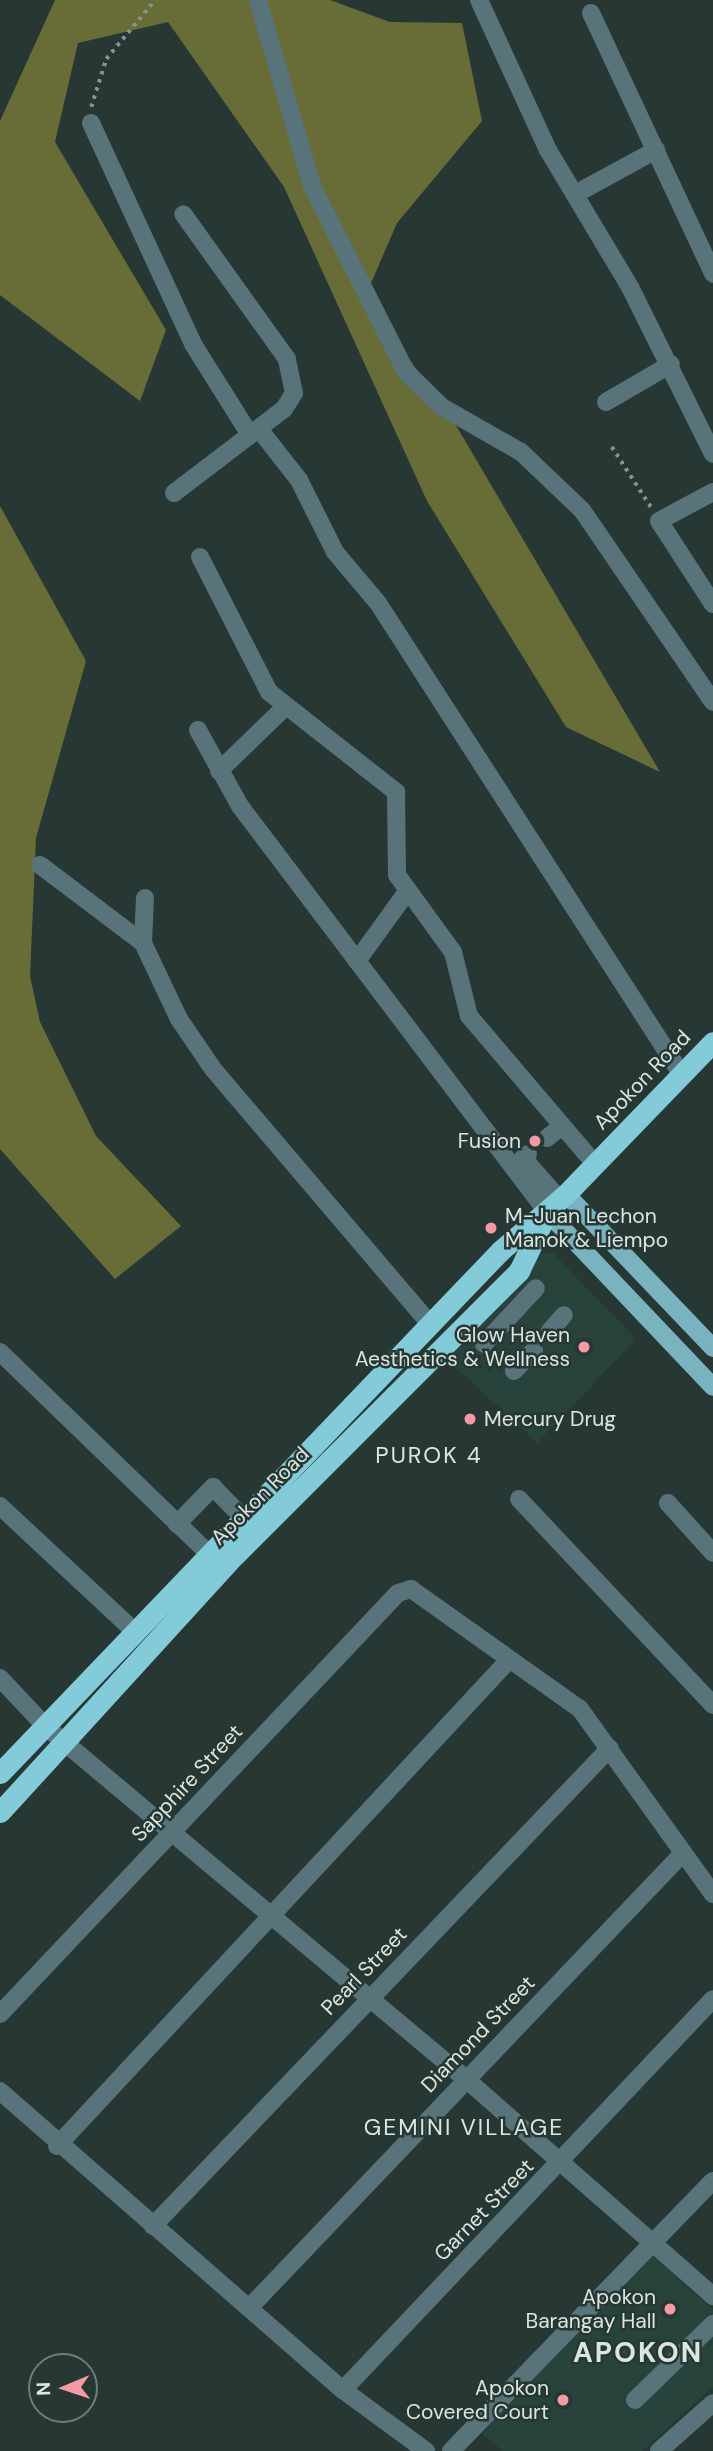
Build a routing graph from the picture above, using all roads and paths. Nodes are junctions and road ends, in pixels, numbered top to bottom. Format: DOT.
graph roads {
  1 [pos="155,0"];
  2 [pos="258,0"];
  3 [pos="479,0"];
  4 [pos="592,13"];
  5 [pos="91,123"];
  6 [pos="656,150"];
  7 [pos="579,192"];
  8 [pos="183,214"];
  9 [pos="713,274"];
  10 [pos="671,364"];
  11 [pos="606,402"];
  12 [pos="254,432"];
  13 [pos="612,447"];
  14 [pos="713,454"];
  15 [pos="713,492"];
  16 [pos="174,493"];
  17 [pos="659,521"];
  18 [pos="200,557"];
  19 [pos="713,604"];
  20 [pos="713,702"];
  21 [pos="284,708"];
  22 [pos="198,730"];
  23 [pos="219,771"];
  24 [pos="40,865"];
  25 [pos="407,893"];
  26 [pos="145,898"];
  27 [pos="143,943"];
  28 [pos="357,961"];
  29 [pos="713,1042"];
  30 [pos="681,1075"];
  31 [pos="562,1126"];
  32 [pos="547,1138"];
  33 [pos="528,1154"];
  34 [pos="595,1164"];
  35 [pos="558,1202"];
  36 [pos="536,1288"];
  37 [pos="564,1315"];
  38 [pos="431,1325"];
  39 [pos="550,1331"];
  40 [pos="484,1344"];
  41 [pos="713,1348"];
  42 [pos="534,1350"];
  43 [pos="0,1352"];
  44 [pos="514,1371"];
  45 [pos="713,1387"];
  46 [pos="519,1499"];
  47 [pos="668,1503"];
  48 [pos="0,1506"];
  49 [pos="177,1524"];
  50 [pos="251,1526"];
  51 [pos="208,1553"];
  52 [pos="713,1553"];
  53 [pos="135,1632"];
  54 [pos="509,1660"];
  55 [pos="0,1678"];
  56 [pos="713,1704"];
  57 [pos="53,1732"];
  58 [pos="610,1748"];
  59 [pos="0,1773"];
  60 [pos="0,1812"];
  61 [pos="173,1831"];
  62 [pos="683,1853"];
  63 [pos="713,1894"];
  64 [pos="273,1916"];
  65 [pos="370,1998"];
  66 [pos="713,1999"];
  67 [pos="0,2014"];
  68 [pos="466,2079"];
  69 [pos="0,2091"];
  70 [pos="57,2146"];
  71 [pos="562,2162"];
  72 [pos="713,2181"];
  73 [pos="153,2226"];
  74 [pos="652,2244"];
  75 [pos="713,2297"];
  76 [pos="250,2308"];
  77 [pos="713,2324"];
  78 [pos="343,2390"];
  79 [pos="635,2400"];
  80 [pos="713,2403"];
  81 [pos="426,2451"];
  82 [pos="451,2451"];
  83 [pos="659,2451"];
  1 -- 5 [label="path"];
  2 -- 20 [label="street"];
  3 -- 7 [label="street"];
  4 -- 6 [label="street"];
  5 -- 12 [label="street"];
  6 -- 7 [label="street"];
  6 -- 9 [label="street"];
  7 -- 10 [label="street"];
  8 -- 12 [label="street"];
  10 -- 11 [label="street"];
  10 -- 14 [label="street"];
  12 -- 16 [label="street"];
  12 -- 30 [label="street"];
  13 -- 17 [label="path"];
  15 -- 17 [label="street"];
  17 -- 19 [label="street"];
  18 -- 21 [label="street"];
  21 -- 23 [label="street"];
  21 -- 25 [label="street"];
  22 -- 23 [label="street"];
  23 -- 28 [label="street"];
  24 -- 27 [label="street"];
  25 -- 28 [label="street"];
  25 -- 31 [label="street"];
  26 -- 27 [label="street"];
  27 -- 38 [label="street"];
  28 -- 35 [label="street"];
  29 -- 30 [label="highway, Apokon Road"];
  30 -- 34 [label="highway, Apokon Road"];
  31 -- 32 [label="street"];
  31 -- 34 [label="street"];
  33 -- 35 [label="street"];
  34 -- 35 [label="highway, Apokon Road"];
  35 -- 38 [label="highway, Apokon Road"];
  35 -- 41 [label="main road"];
  35 -- 45 [label="main road"];
  35 -- 50 [label="highway, Apokon Road"];
  36 -- 40 [label="street"];
  37 -- 39 [label="street"];
  38 -- 50 [label="highway, Apokon Road"];
  42 -- 44 [label="street"];
  43 -- 49 [label="street"];
  46 -- 56 [label="street"];
  47 -- 52 [label="street"];
  48 -- 53 [label="street"];
  49 -- 50 [label="street"];
  49 -- 51 [label="street"];
  50 -- 51 [label="highway, Apokon Road"];
  50 -- 57 [label="highway, Apokon Road"];
  51 -- 53 [label="highway, Apokon Road"];
  53 -- 57 [label="highway, Apokon Road"];
  54 -- 58 [label="street"];
  54 -- 61 [label="street, Sapphire Street"];
  54 -- 64 [label="street"];
  55 -- 57 [label="street"];
  57 -- 59 [label="highway, Apokon Road"];
  57 -- 60 [label="highway, Apokon Road"];
  57 -- 61 [label="street"];
  58 -- 62 [label="street"];
  58 -- 65 [label="street, Pearl Street"];
  61 -- 64 [label="street"];
  61 -- 67 [label="street, Sapphire Street"];
  62 -- 63 [label="street"];
  62 -- 68 [label="street, Diamond Street"];
  64 -- 65 [label="street"];
  64 -- 70 [label="street"];
  65 -- 68 [label="street"];
  65 -- 73 [label="street, Pearl Street"];
  66 -- 71 [label="street, Garnet Street"];
  68 -- 71 [label="street"];
  68 -- 76 [label="street, Diamond Street"];
  69 -- 70 [label="street"];
  70 -- 73 [label="street"];
  71 -- 74 [label="street"];
  71 -- 78 [label="street, Garnet Street"];
  72 -- 74 [label="street"];
  73 -- 76 [label="street"];
  74 -- 75 [label="street"];
  74 -- 82 [label="street"];
  76 -- 78 [label="street"];
  77 -- 79 [label="street"];
  78 -- 81 [label="street"];
  80 -- 83 [label="street"];
}
